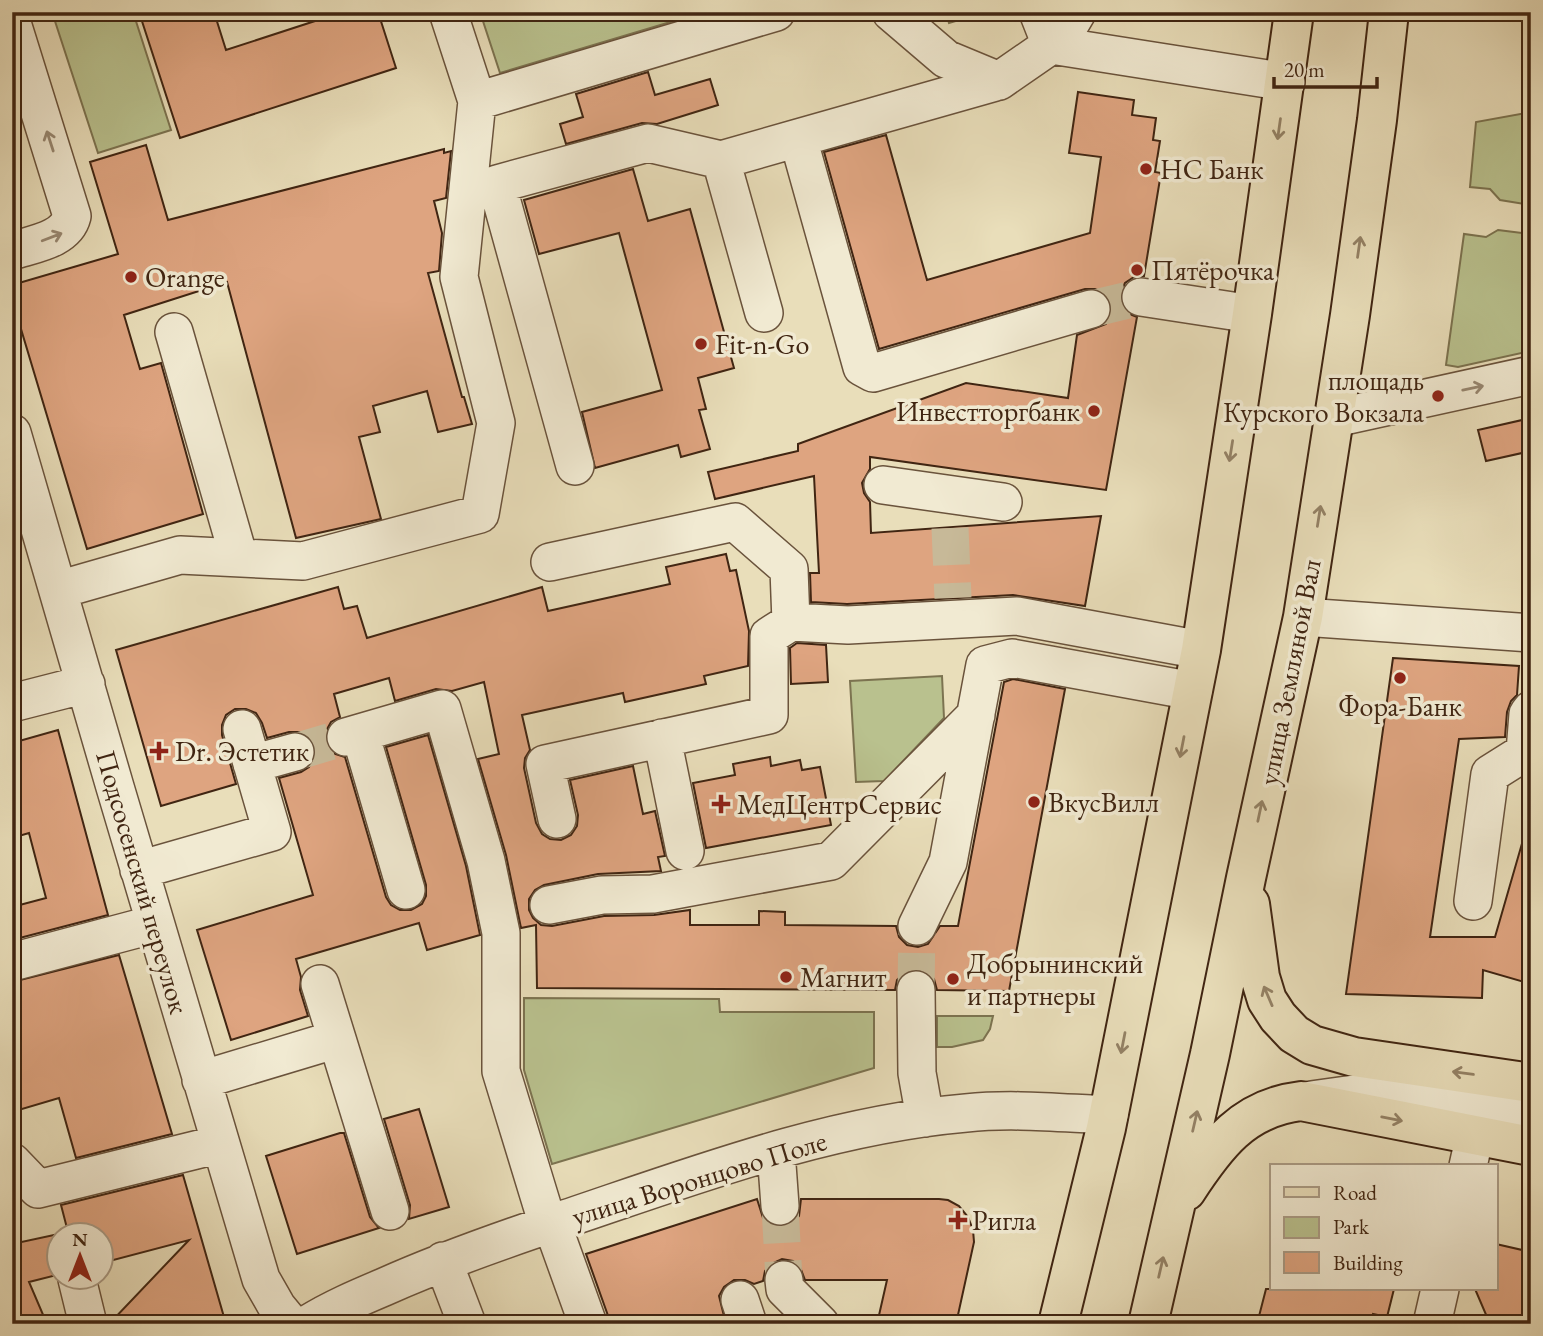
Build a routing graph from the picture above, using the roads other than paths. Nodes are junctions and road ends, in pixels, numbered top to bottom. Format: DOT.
graph roads {
  1 [pos="448,12"];
  2 [pos="776,12"];
  3 [pos="891,12"];
  4 [pos="1077,12"];
  5 [pos="1294,12"];
  6 [pos="1389,12"];
  7 [pos="12,23"];
  8 [pos="1049,34"];
  9 [pos="999,81"];
  10 [pos="1286,82"];
  11 [pos="477,101"];
  12 [pos="798,138"];
  13 [pos="721,160"];
  14 [pos="12,251"];
  15 [pos="1140,297"];
  16 [pos="1091,309"];
  17 [pos="764,313"];
  18 [pos="1252,314"];
  19 [pos="174,332"];
  20 [pos="1531,375"];
  21 [pos="1335,418"];
  22 [pos="12,433"];
  23 [pos="575,466"];
  24 [pos="883,485"];
  25 [pos="1003,502"];
  26 [pos="25,520"];
  27 [pos="239,558"];
  28 [pos="550,562"];
  29 [pos="58,590"];
  30 [pos="1303,617"];
  31 [pos="791,622"];
  32 [pos="1531,633"];
  33 [pos="1201,650"];
  34 [pos="86,684"];
  35 [pos="1193,691"];
  36 [pos="12,704"];
  37 [pos="1531,710"];
  38 [pos="976,715"];
  39 [pos="242,729"];
  40 [pos="662,738"];
  41 [pos="295,752"];
  42 [pos="253,764"];
  43 [pos="557,819"];
  44 [pos="685,851"];
  45 [pos="139,870"];
  46 [pos="1246,878"];
  47 [pos="406,890"];
  48 [pos="1473,901"];
  49 [pos="549,905"];
  50 [pos="155,923"];
  51 [pos="917,926"];
  52 [pos="12,962"];
  53 [pos="320,984"];
  54 [pos="916,990"];
  55 [pos="337,1039"];
  56 [pos="1312,1045"];
  57 [pos="201,1080"];
  58 [pos="1531,1083"];
  59 [pos="1390,1089"];
  60 [pos="1301,1101"];
  61 [pos="1531,1113"];
  62 [pos="1109,1115"];
  63 [pos="925,1118"];
  64 [pos="220,1144"];
  65 [pos="1531,1146"];
  66 [pos="776,1151"];
  67 [pos="1471,1151"];
  68 [pos="12,1162"];
  69 [pos="780,1206"];
  70 [pos="390,1211"];
  71 [pos="1174,1211"];
  72 [pos="550,1224"];
  73 [pos="443,1261"];
  74 [pos="784,1280"];
  75 [pos="79,1290"];
  76 [pos="1440,1290"];
  77 [pos="88,1324"];
  78 [pos="291,1324"];
  79 [pos="308,1324"];
  80 [pos="467,1324"];
  81 [pos="588,1324"];
  82 [pos="820,1324"];
  83 [pos="1058,1324"];
  84 [pos="1148,1324"];
  85 [pos="1432,1324"];
  1 -- 11 [label="street"];
  2 -- 11 [label="street"];
  3 -- 9 [label="street"];
  4 -- 8 [label="street"];
  5 -- 10 [label="main road"];
  21 -- 6 [label="main road, улица Земляной Вал, one-way"];
  14 -- 7 [label="street, one-way"];
  8 -- 9 [label="street"];
  8 -- 10 [label="street"];
  9 -- 12 [label="street"];
  10 -- 18 [label="main road, one-way"];
  11 -- 27 [label="street"];
  12 -- 13 [label="street"];
  12 -- 16 [label="street"];
  13 -- 17 [label="street"];
  13 -- 23 [label="street"];
  15 -- 18 [label="street"];
  18 -- 33 [label="main road, one-way"];
  19 -- 27 [label="street"];
  21 -- 20 [label="street, one-way"];
  30 -- 21 [label="main road, улица Земляной Вал, one-way"];
  22 -- 26 [label="street, Подсосенский переулок"];
  24 -- 25 [label="street"];
  26 -- 29 [label="street, Подсосенский переулок"];
  27 -- 29 [label="street"];
  28 -- 31 [label="street"];
  29 -- 34 [label="street, Подсосенский переулок"];
  30 -- 32 [label="street"];
  46 -- 30 [label="main road, улица Земляной Вал, one-way"];
  31 -- 33 [label="street"];
  31 -- 40 [label="street"];
  33 -- 35 [label="main road"];
  34 -- 36 [label="street"];
  34 -- 45 [label="street, Подсосенский переулок"];
  35 -- 38 [label="street"];
  35 -- 62 [label="main road, one-way"];
  37 -- 48 [label="street"];
  38 -- 49 [label="street"];
  38 -- 51 [label="street"];
  39 -- 42 [label="street"];
  40 -- 43 [label="street"];
  40 -- 44 [label="street"];
  41 -- 42 [label="street"];
  42 -- 45 [label="street"];
  45 -- 50 [label="street, Подсосенский переулок"];
  56 -- 46 [label="main road, one-way"];
  71 -- 46 [label="main road, улица Земляной Вал, one-way"];
  47 -- 72 [label="street"];
  50 -- 52 [label="street"];
  50 -- 57 [label="street, Подсосенский переулок"];
  53 -- 55 [label="street"];
  54 -- 63 [label="street"];
  55 -- 57 [label="street"];
  55 -- 70 [label="street"];
  58 -- 56 [label="main road, one-way"];
  56 -- 59 [label="street"];
  57 -- 64 [label="street, Подсосенский переулок"];
  59 -- 60 [label="street"];
  59 -- 61 [label="street"];
  60 -- 67 [label="main road, one-way"];
  60 -- 71 [label="main road"];
  62 -- 63 [label="street, улица Воронцово Поле"];
  62 -- 83 [label="main road"];
  63 -- 66 [label="street, улица Воронцово Поле"];
  64 -- 68 [label="street"];
  64 -- 78 [label="street, Подсосенский переулок"];
  65 -- 67 [label="main road"];
  66 -- 69 [label="street"];
  66 -- 72 [label="street, улица Воронцово Поле"];
  84 -- 71 [label="main road, улица Земляной Вал, one-way"];
  72 -- 73 [label="street, улица Воронцово Поле"];
  72 -- 81 [label="street"];
  73 -- 79 [label="street, улица Воронцово Поле"];
  73 -- 80 [label="street"];
  74 -- 82 [label="street"];
  75 -- 77 [label="street"];
  76 -- 85 [label="street"];
}
